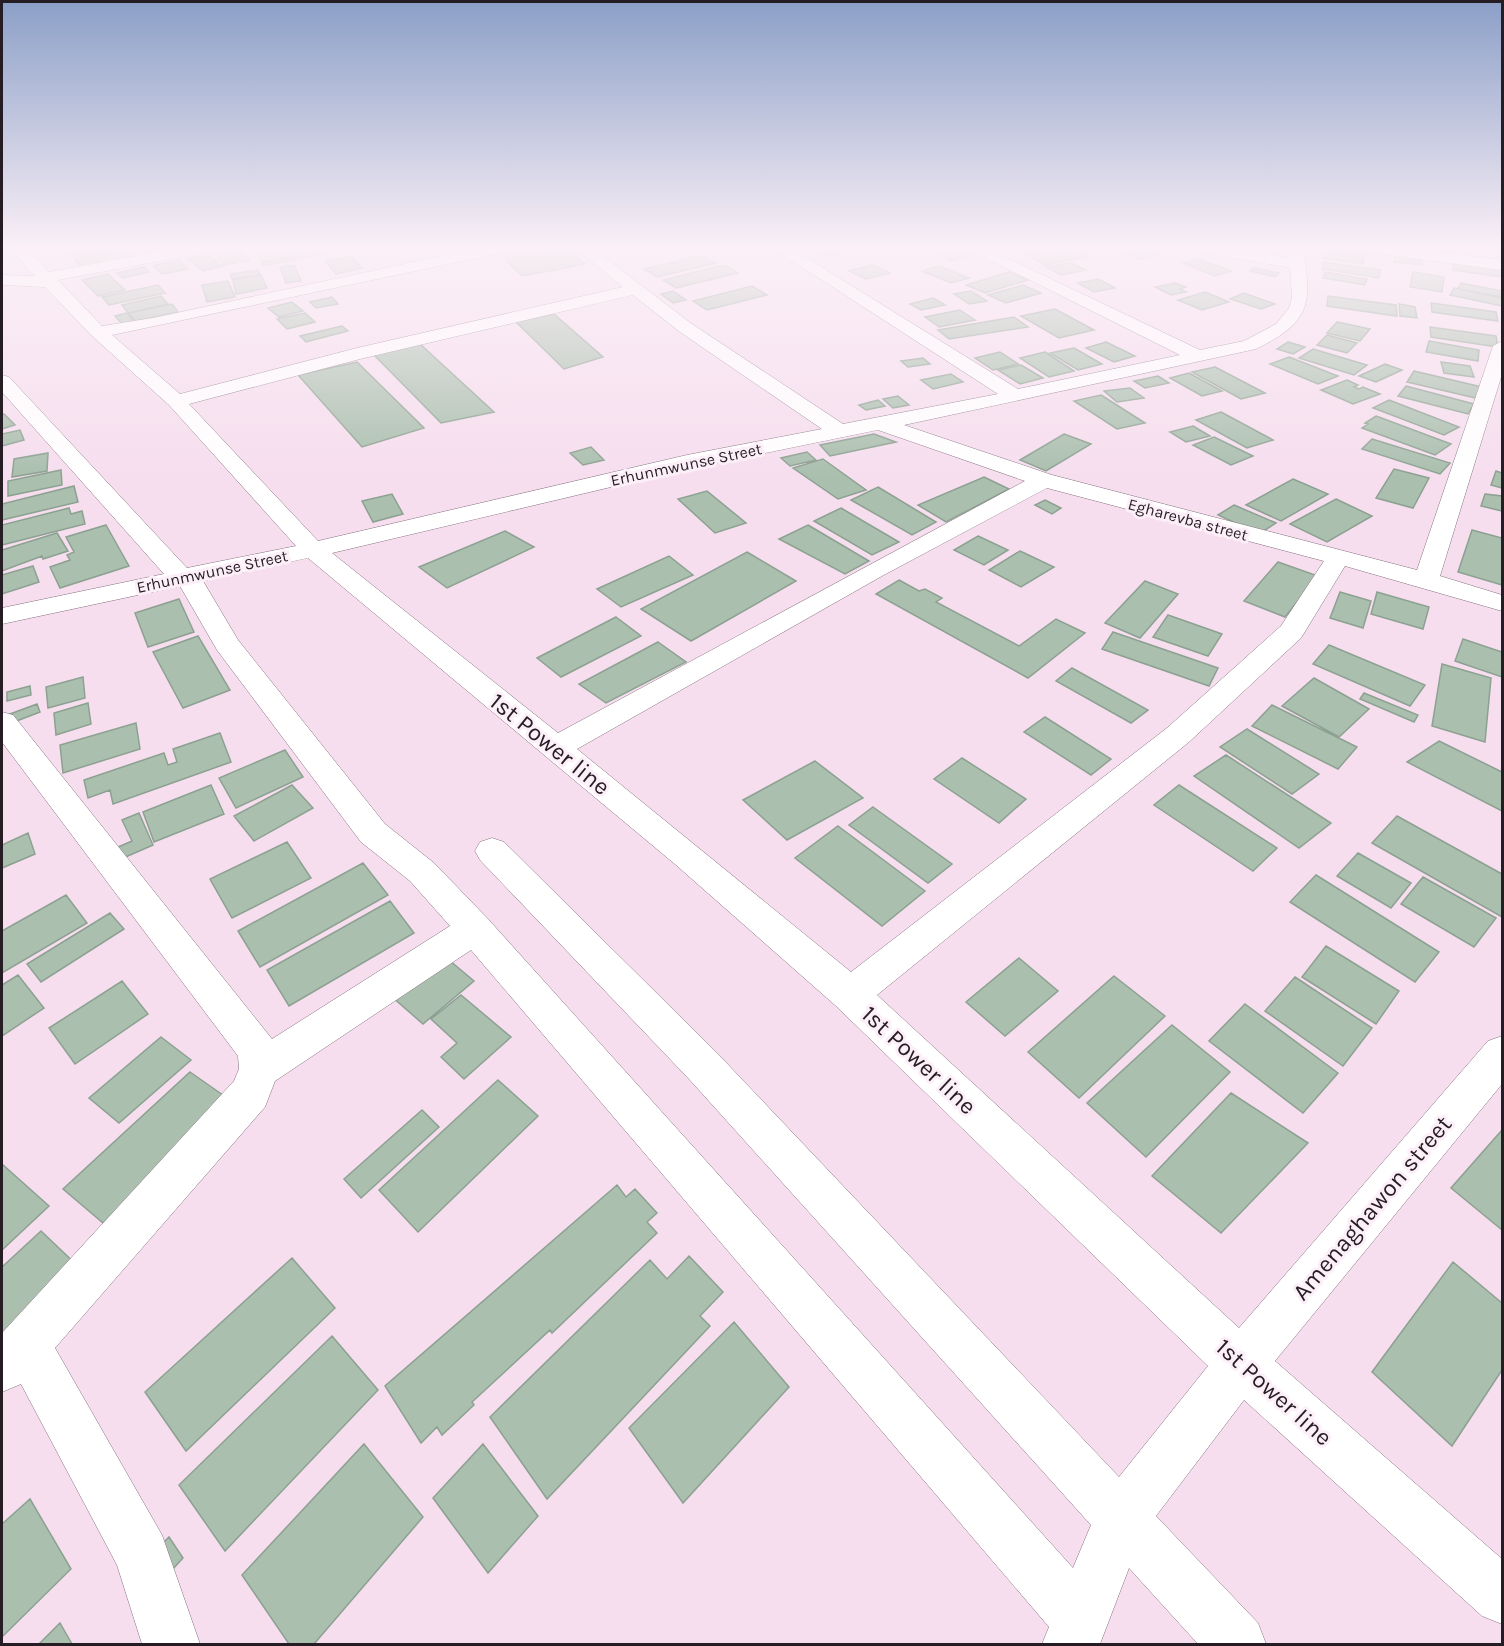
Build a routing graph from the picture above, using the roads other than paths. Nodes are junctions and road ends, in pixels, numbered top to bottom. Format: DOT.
graph roads {
  1 [pos="90,324"];
  2 [pos="148,324"];
  3 [pos="482,324"];
  4 [pos="681,324"];
  5 [pos="901,324"];
  6 [pos="1131,324"];
  7 [pos="1287,324"];
  8 [pos="98,332"];
  9 [pos="1503,346"];
  10 [pos="1199,357"];
  11 [pos="2,381"];
  12 [pos="1015,396"];
  13 [pos="176,401"];
  14 [pos="878,423"];
  15 [pos="839,431"];
  16 [pos="1044,480"];
  17 [pos="313,550"];
  18 [pos="1338,558"];
  19 [pos="184,576"];
  20 [pos="1426,580"];
  21 [pos="1503,603"];
  22 [pos="2,616"];
  23 [pos="2,722"];
  24 [pos="555,748"];
  25 [pos="492,851"];
  26 [pos="475,929"];
  27 [pos="850,994"];
  28 [pos="1503,1054"];
  29 [pos="259,1070"];
  30 [pos="14,1355"];
  31 [pos="1241,1364"];
  32 [pos="1121,1518"];
  33 [pos="1503,1596"];
  34 [pos="1076,1632"];
  35 [pos="171,1644"];
  36 [pos="1237,1644"];
  1 -- 8 [label="street, 1st Power line"];
  2 -- 8 [label="street"];
  3 -- 13 [label="street"];
  4 -- 15 [label="street"];
  5 -- 12 [label="street"];
  6 -- 10 [label="street"];
  7 -- 10 [label="street, Erhunmwunse Street"];
  8 -- 13 [label="street, 1st Power line"];
  9 -- 20 [label="street"];
  10 -- 12 [label="street, Erhunmwunse Street"];
  11 -- 19 [label="street"];
  12 -- 14 [label="street, Erhunmwunse Street"];
  13 -- 17 [label="street, 1st Power line"];
  14 -- 15 [label="street, Erhunmwunse Street"];
  14 -- 16 [label="street, Egharevba street"];
  15 -- 17 [label="street, Erhunmwunse Street"];
  16 -- 18 [label="street, Egharevba street"];
  16 -- 24 [label="street"];
  17 -- 19 [label="street, Erhunmwunse Street"];
  17 -- 24 [label="street, 1st Power line"];
  18 -- 20 [label="street, Egharevba street"];
  18 -- 27 [label="street"];
  19 -- 22 [label="street, Erhunmwunse Street"];
  19 -- 26 [label="street"];
  20 -- 21 [label="street, Egharevba street"];
  23 -- 29 [label="street"];
  24 -- 27 [label="street, 1st Power line"];
  25 -- 32 [label="street"];
  26 -- 29 [label="street"];
  26 -- 34 [label="street"];
  27 -- 31 [label="street, 1st Power line"];
  28 -- 31 [label="street, Amenaghawon street"];
  29 -- 30 [label="street"];
  30 -- 35 [label="street"];
  31 -- 32 [label="street, Amenaghawon street"];
  31 -- 33 [label="street, 1st Power line"];
  32 -- 34 [label="street, Amenaghawon street"];
  32 -- 36 [label="street"];
}
